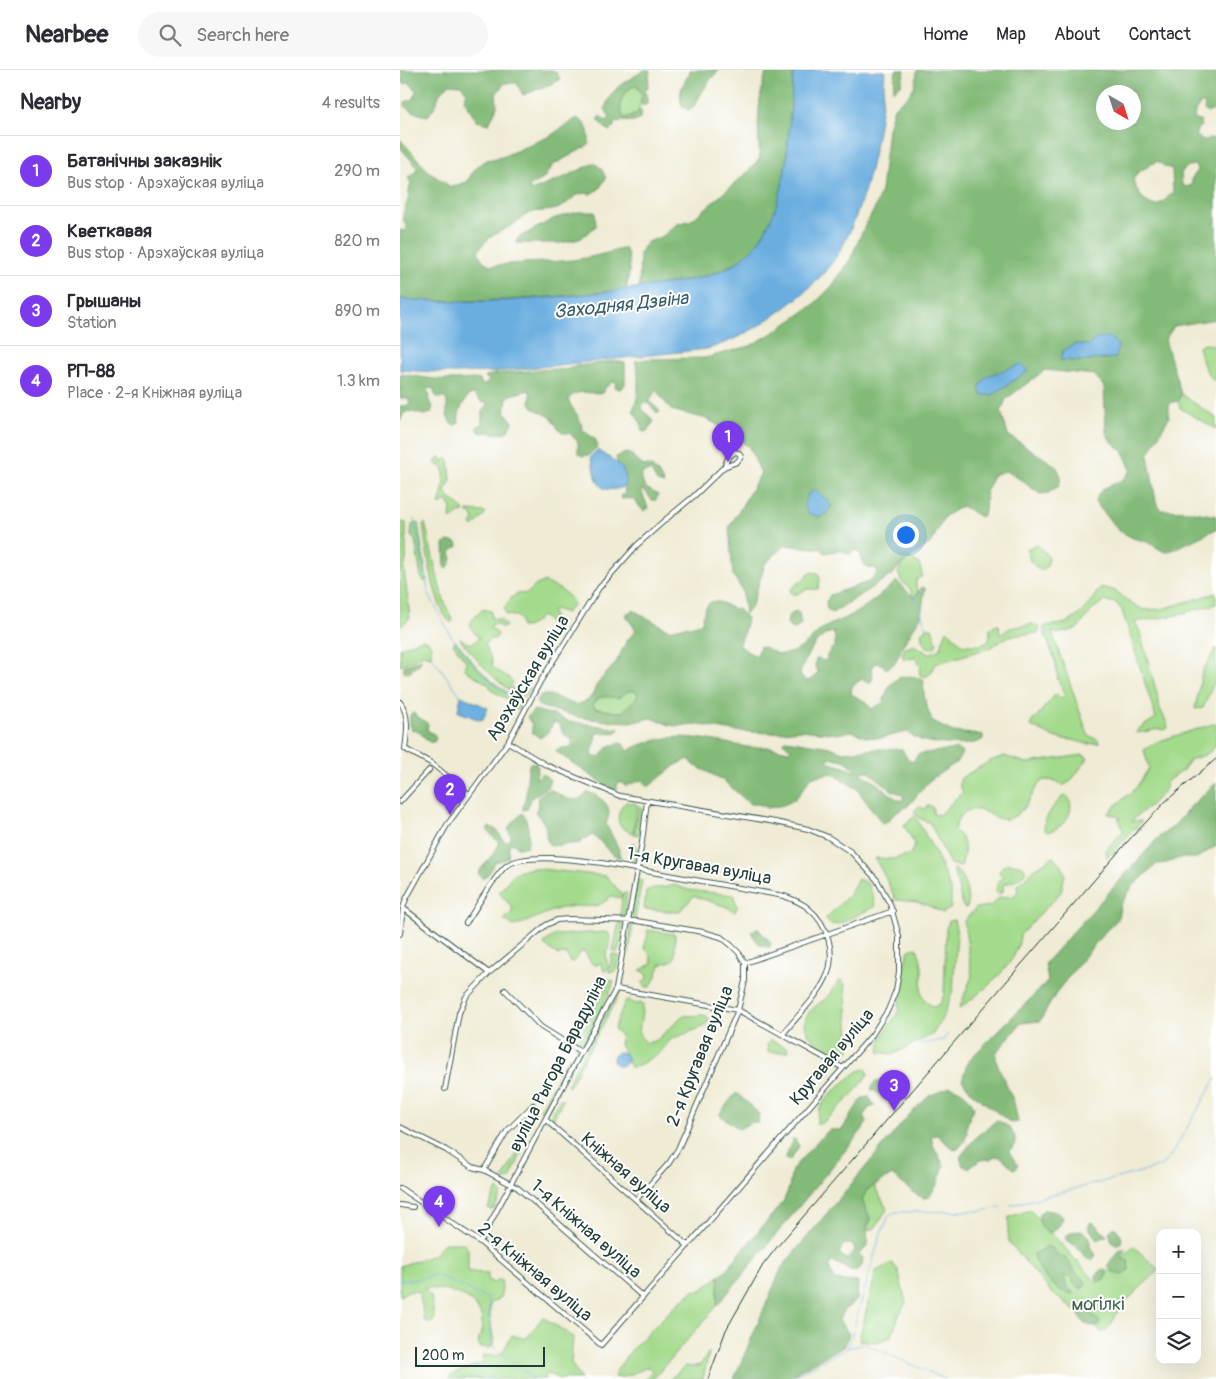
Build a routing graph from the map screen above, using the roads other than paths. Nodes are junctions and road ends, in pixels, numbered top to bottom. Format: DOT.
graph roads {
  1 [pos="724,467"];
  2 [pos="400,702"];
  3 [pos="508,742"];
  4 [pos="400,744"];
  5 [pos="406,744"];
  6 [pos="429,770"];
  7 [pos="469,794"];
  8 [pos="647,801"];
  9 [pos="400,802"];
  10 [pos="636,869"];
  11 [pos="403,908"];
  12 [pos="893,911"];
  13 [pos="628,921"];
  14 [pos="466,924"];
  15 [pos="827,933"];
  16 [pos="400,934"];
  17 [pos="745,964"];
  18 [pos="489,973"];
  19 [pos="616,989"];
  20 [pos="505,990"];
  21 [pos="738,1010"];
  22 [pos="783,1034"];
  23 [pos="581,1052"];
  24 [pos="843,1068"];
  25 [pos="445,1089"];
  26 [pos="533,1105"];
  27 [pos="546,1120"];
  28 [pos="400,1128"];
  29 [pos="484,1170"];
  30 [pos="512,1184"];
  31 [pos="400,1188"];
  32 [pos="636,1200"];
  33 [pos="400,1205"];
  34 [pos="413,1206"];
  35 [pos="480,1242"];
  36 [pos="688,1246"];
  37 [pos="643,1297"];
  38 [pos="600,1345"];
  1 -- 1 [label="street, Арэхаўская вуліца"];
  1 -- 3 [label="street, Арэхаўская вуліца"];
  2 -- 5 [label="street"];
  3 -- 7 [label="street, Арэхаўская вуліца"];
  3 -- 8 [label="street, Кругавая вуліца"];
  4 -- 5 [label="street"];
  5 -- 7 [label="street"];
  6 -- 9 [label="street"];
  7 -- 11 [label="street, Арэхаўская вуліца"];
  8 -- 10 [label="street, вуліца Рыгора Барадуліна"];
  8 -- 12 [label="street, Кругавая вуліца"];
  10 -- 13 [label="street, вуліца Рыгора Барадуліна"];
  10 -- 14 [label="street, 1-я Кругавая вуліца"];
  10 -- 15 [label="street, 1-я Кругавая вуліца"];
  11 -- 16 [label="street, Арэхаўская вуліца"];
  11 -- 18 [label="street"];
  12 -- 15 [label="street"];
  12 -- 24 [label="street, Кругавая вуліца"];
  13 -- 17 [label="street"];
  13 -- 18 [label="street"];
  13 -- 19 [label="street, вуліца Рыгора Барадуліна"];
  15 -- 17 [label="street"];
  15 -- 22 [label="street, 1-я Кругавая вуліца"];
  17 -- 21 [label="street, 2-я Кругавая вуліца"];
  18 -- 25 [label="street"];
  19 -- 21 [label="street"];
  19 -- 23 [label="street, вуліца Рыгора Барадуліна"];
  20 -- 23 [label="street"];
  21 -- 22 [label="street"];
  21 -- 32 [label="street, 2-я Кругавая вуліца"];
  22 -- 24 [label="street"];
  23 -- 27 [label="street, вуліца Рыгора Барадуліна"];
  24 -- 36 [label="street, Кругавая вуліца"];
  26 -- 29 [label="street"];
  27 -- 30 [label="street, вуліца Рыгора Барадуліна"];
  27 -- 32 [label="street, Кніжная вуліца"];
  28 -- 29 [label="street, 1-я Кніжная вуліца"];
  29 -- 30 [label="street, 1-я Кніжная вуліца"];
  30 -- 35 [label="street, вуліца Рыгора Барадуліна"];
  30 -- 37 [label="street, 1-я Кніжная вуліца"];
  31 -- 35 [label="street, 2-я Кніжная вуліца"];
  32 -- 36 [label="street, Кніжная вуліца"];
  33 -- 34 [label="street"];
  35 -- 38 [label="street, 2-я Кніжная вуліца"];
  36 -- 37 [label="street, Кругавая вуліца"];
  37 -- 38 [label="street, Кругавая вуліца"];
}
